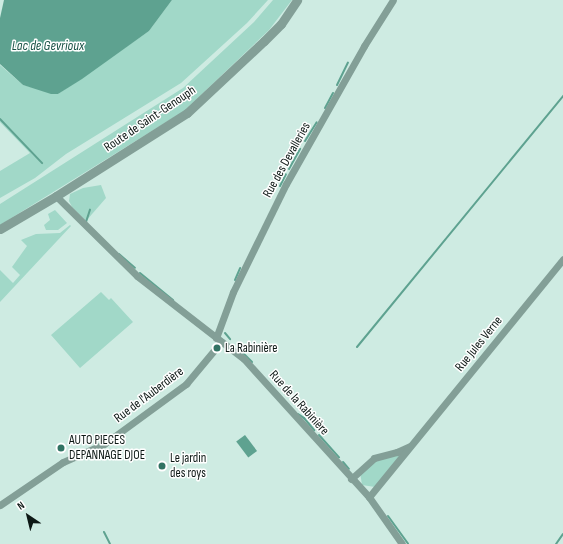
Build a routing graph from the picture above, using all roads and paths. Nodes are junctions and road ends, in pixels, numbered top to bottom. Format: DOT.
graph roads {
  1 [pos="297,0"];
  2 [pos="394,0"];
  3 [pos="56,196"];
  4 [pos="0,229"];
  5 [pos="563,259"];
  6 [pos="219,340"];
  7 [pos="414,444"];
  8 [pos="351,479"];
  9 [pos="369,497"];
  10 [pos="0,505"];
  11 [pos="402,544"];
  1 -- 3 [label="street, Route de Saint-Genouph"];
  2 -- 6 [label="street, Rue des Devalleries"];
  3 -- 4 [label="street, Route de Saint-Genouph"];
  3 -- 6 [label="street, Rue de la Rabinière"];
  5 -- 7 [label="street, Rue Jules Verne"];
  6 -- 8 [label="street, Rue de la Rabinière"];
  6 -- 10 [label="street, Rue de l'Auberdière"];
  7 -- 8 [label="street, Rue Jules Verne"];
  7 -- 9 [label="street, Rue Jules Verne"];
  8 -- 9 [label="street, Rue de la Rabinière"];
  9 -- 11 [label="street, Rue de la Rabinière"];
}
